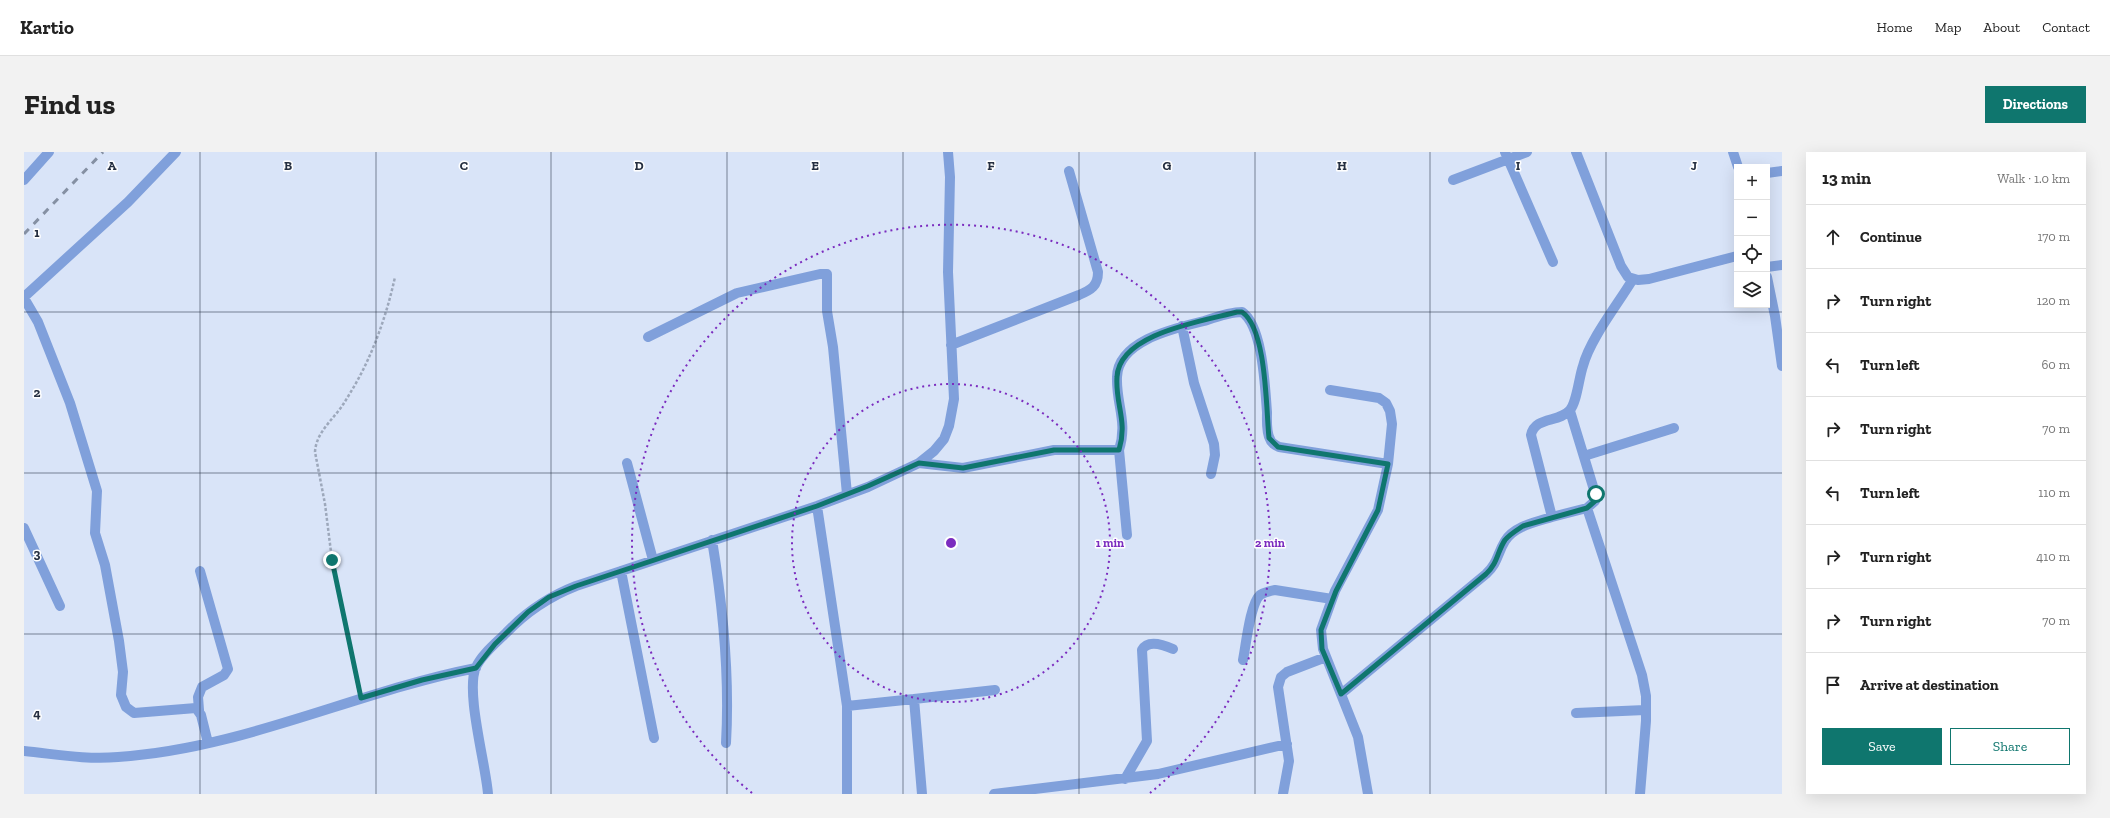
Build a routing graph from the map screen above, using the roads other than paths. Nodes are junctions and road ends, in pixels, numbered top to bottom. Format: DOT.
graph roads {
  1 [pos="49,152"];
  2 [pos="176,152"];
  3 [pos="948,152"];
  4 [pos="1527,152"];
  5 [pos="1576,152"];
  6 [pos="1733,152"];
  7 [pos="1506,155"];
  8 [pos="1737,164"];
  9 [pos="1069,171"];
  10 [pos="1782,171"];
  11 [pos="1770,173"];
  12 [pos="25,179"];
  13 [pos="1453,180"];
  14 [pos="1734,257"];
  15 [pos="1554,262"];
  16 [pos="1782,265"];
  17 [pos="1770,267"];
  18 [pos="1633,279"];
  19 [pos="1770,292"];
  20 [pos="24,298"];
  21 [pos="1182,326"];
  22 [pos="648,337"];
  23 [pos="951,345"];
  24 [pos="1782,366"];
  25 [pos="1330,390"];
  26 [pos="1570,411"];
  27 [pos="1674,428"];
  28 [pos="1119,450"];
  29 [pos="1584,456"];
  30 [pos="627,463"];
  31 [pos="919,463"];
  32 [pos="1388,464"];
  33 [pos="1211,474"];
  34 [pos="847,494"];
  35 [pos="817,506"];
  36 [pos="1587,508"];
  37 [pos="1552,517"];
  38 [pos="24,528"];
  39 [pos="1127,535"];
  40 [pos="712,540"];
  41 [pos="654,560"];
  42 [pos="200,571"];
  43 [pos="621,571"];
  44 [pos="1332,599"];
  45 [pos="60,606"];
  46 [pos="1173,649"];
  47 [pos="1326,657"];
  48 [pos="1243,660"];
  49 [pos="476,668"];
  50 [pos="995,690"];
  51 [pos="1341,694"];
  52 [pos="914,699"];
  53 [pos="847,706"];
  54 [pos="199,710"];
  55 [pos="1645,710"];
  56 [pos="1576,713"];
  57 [pos="654,738"];
  58 [pos="208,743"];
  59 [pos="726,743"];
  60 [pos="1287,744"];
  61 [pos="24,751"];
  62 [pos="1125,779"];
  63 [pos="488,794"];
  64 [pos="847,794"];
  65 [pos="922,794"];
  66 [pos="994,794"];
  67 [pos="1283,794"];
  68 [pos="1368,794"];
  69 [pos="1640,794"];
  1 -- 12 [label="street"];
  2 -- 20 [label="street"];
  3 -- 23 [label="street"];
  4 -- 7 [label="street"];
  5 -- 18 [label="street"];
  6 -- 8 [label="street"];
  7 -- 13 [label="street"];
  7 -- 15 [label="street"];
  9 -- 23 [label="street"];
  10 -- 11 [label="street"];
  14 -- 18 [label="street"];
  16 -- 17 [label="street"];
  18 -- 26 [label="street"];
  19 -- 24 [label="street"];
  20 -- 54 [label="street"];
  21 -- 28 [label="street"];
  21 -- 32 [label="street"];
  21 -- 33 [label="street"];
  22 -- 34 [label="street"];
  23 -- 31 [label="street"];
  25 -- 32 [label="street"];
  26 -- 29 [label="street"];
  26 -- 37 [label="street"];
  27 -- 29 [label="street"];
  28 -- 31 [label="street"];
  28 -- 39 [label="street"];
  29 -- 36 [label="street"];
  30 -- 41 [label="street"];
  31 -- 34 [label="street"];
  32 -- 44 [label="street"];
  34 -- 35 [label="street"];
  35 -- 40 [label="street"];
  35 -- 53 [label="street"];
  36 -- 37 [label="street"];
  36 -- 55 [label="street"];
  37 -- 51 [label="street"];
  38 -- 45 [label="street"];
  40 -- 41 [label="street"];
  40 -- 59 [label="street"];
  41 -- 43 [label="street"];
  42 -- 54 [label="street"];
  43 -- 49 [label="street"];
  43 -- 57 [label="street"];
  44 -- 47 [label="street"];
  44 -- 48 [label="street"];
  46 -- 62 [label="street"];
  47 -- 51 [label="street"];
  47 -- 60 [label="street"];
  49 -- 58 [label="street"];
  49 -- 63 [label="street"];
  50 -- 52 [label="street"];
  51 -- 68 [label="street"];
  52 -- 53 [label="street"];
  52 -- 65 [label="street"];
  53 -- 64 [label="street"];
  54 -- 58 [label="street"];
  55 -- 56 [label="street"];
  55 -- 69 [label="street"];
  58 -- 61 [label="street"];
  60 -- 62 [label="street"];
  60 -- 67 [label="street"];
  62 -- 66 [label="street"];
}
